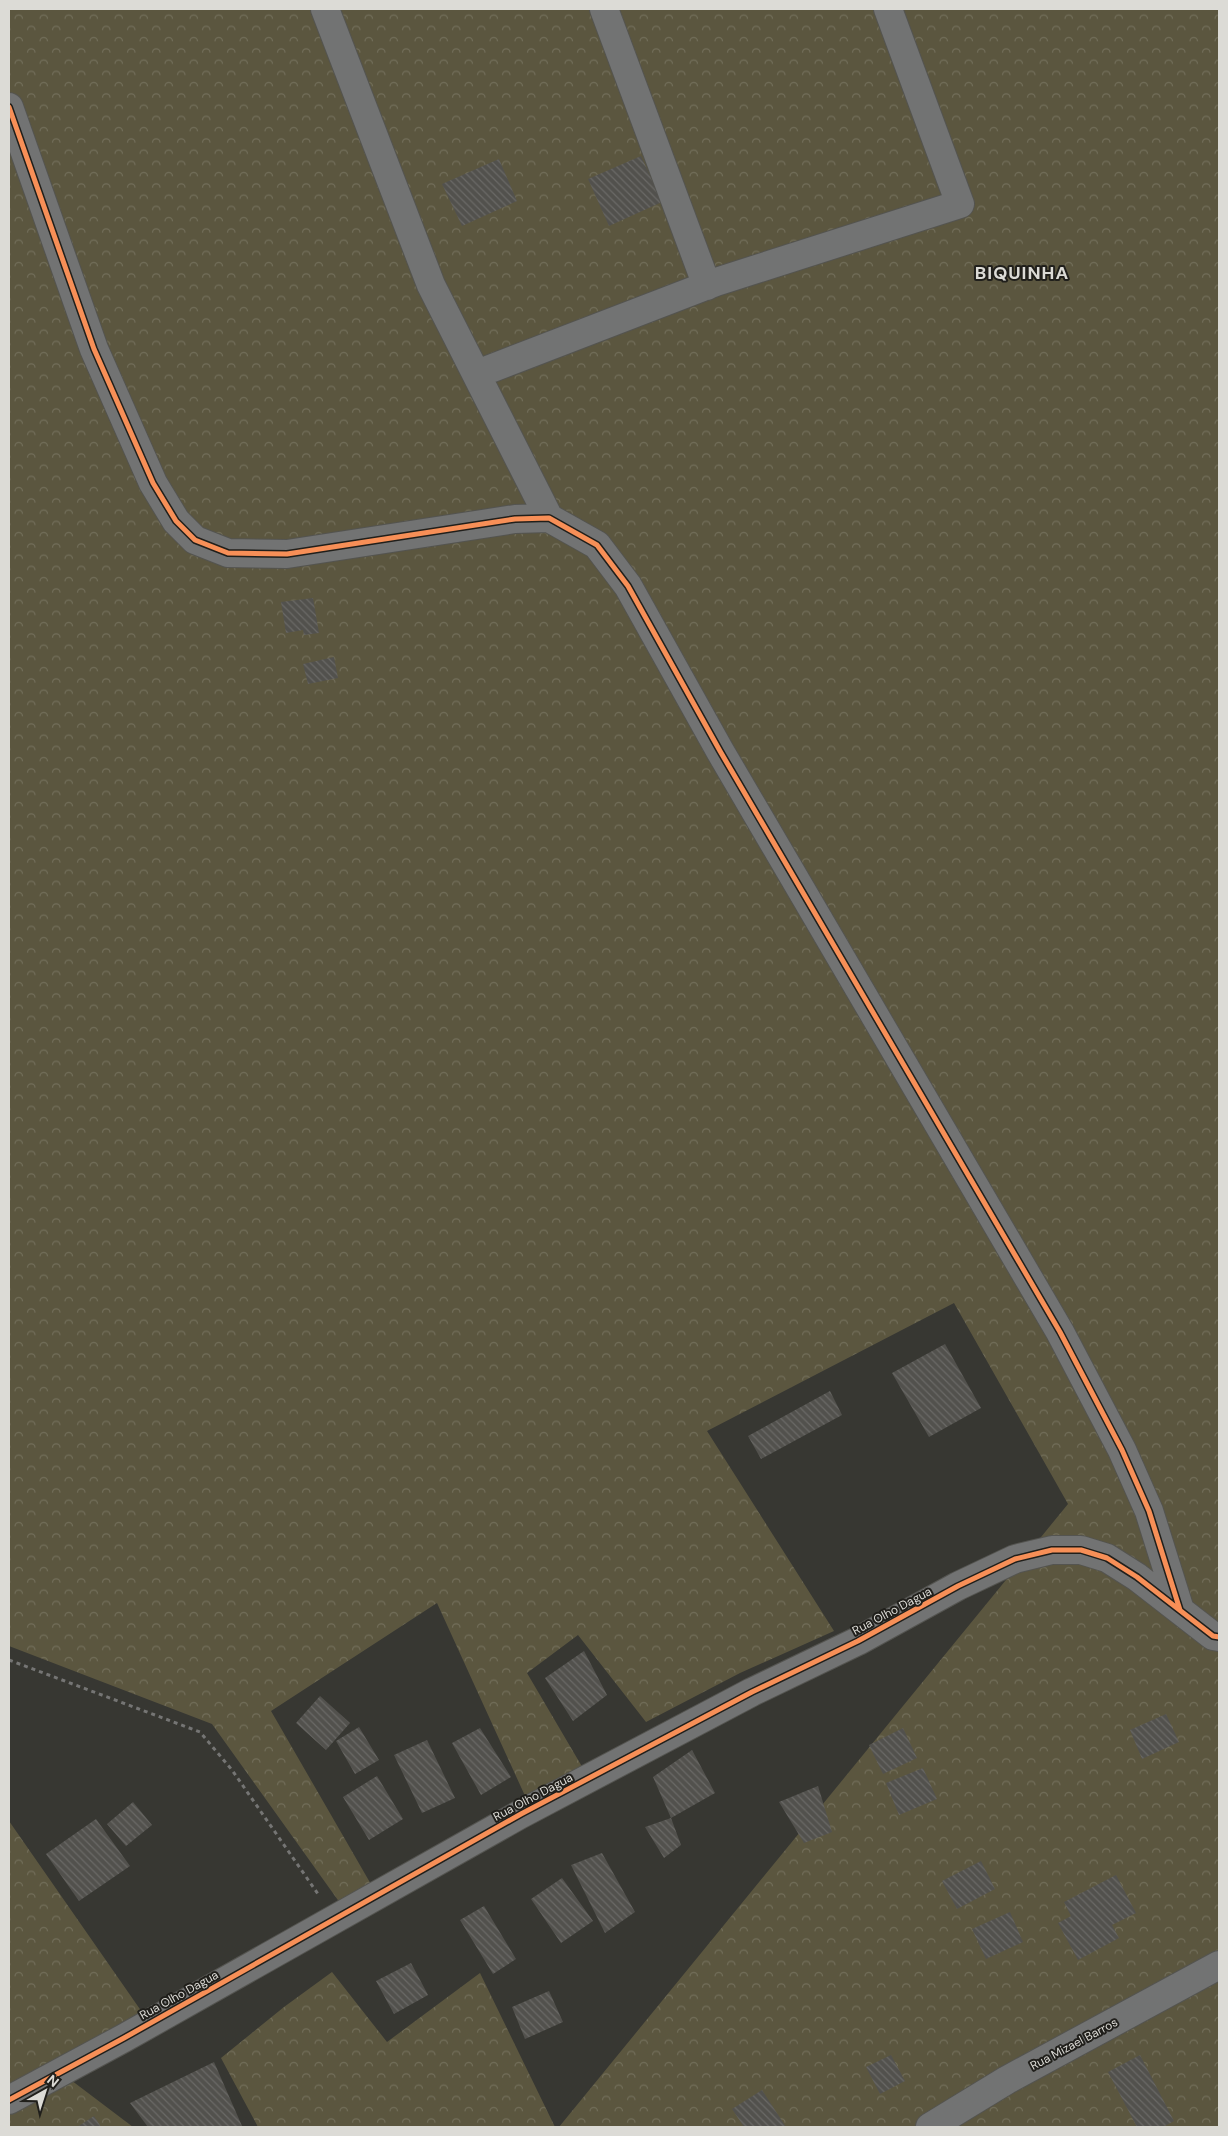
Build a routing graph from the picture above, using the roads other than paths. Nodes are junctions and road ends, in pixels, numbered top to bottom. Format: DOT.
graph roads {
  1 [pos="325,9"];
  2 [pos="604,9"];
  3 [pos="888,9"];
  4 [pos="9,107"];
  5 [pos="707,286"];
  6 [pos="477,374"];
  7 [pos="549,518"];
  8 [pos="1180,1610"];
  9 [pos="1219,1638"];
  10 [pos="1219,1965"];
  11 [pos="9,2100"];
  12 [pos="930,2127"];
  1 -- 6 [label="street"];
  2 -- 5 [label="street"];
  3 -- 5 [label="street"];
  4 -- 7 [label="street"];
  5 -- 6 [label="street"];
  6 -- 7 [label="street"];
  7 -- 8 [label="street"];
  8 -- 9 [label="street, Rua Olho Dagua"];
  8 -- 11 [label="street, Rua Olho Dagua"];
  10 -- 12 [label="street, Rua Mizael Barros"];
}
